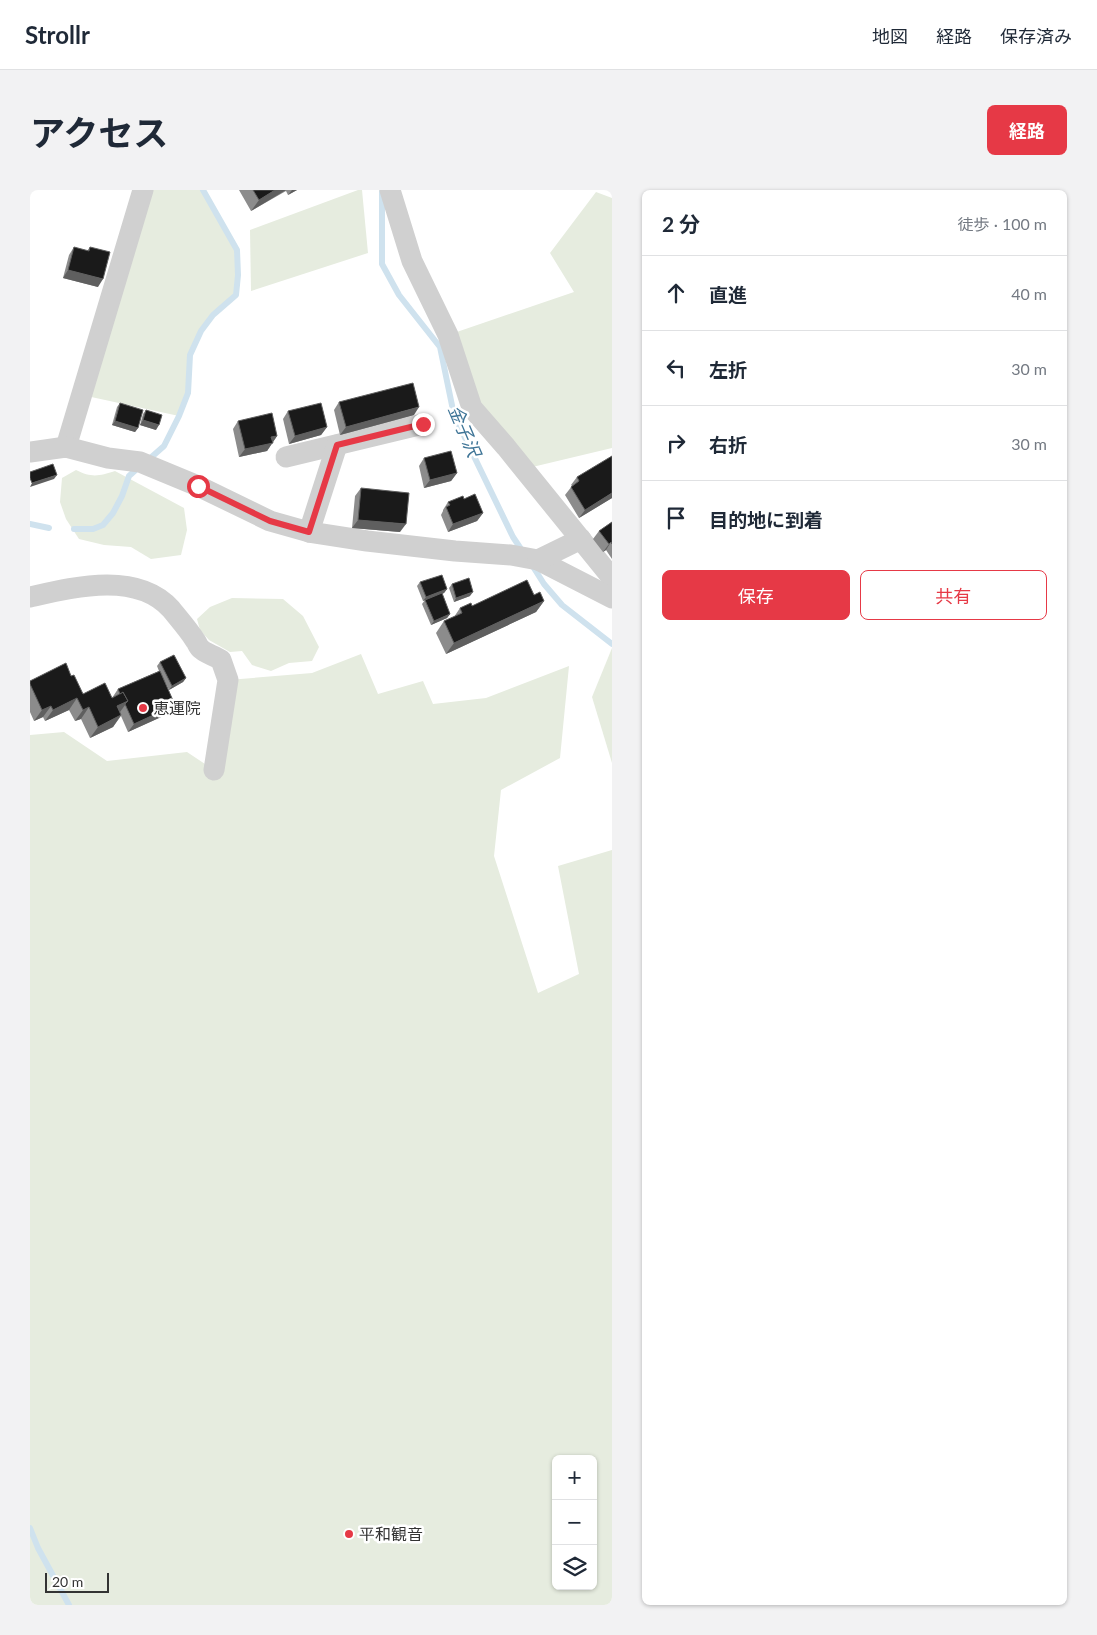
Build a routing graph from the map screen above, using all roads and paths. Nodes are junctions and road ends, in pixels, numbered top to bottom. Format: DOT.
graph roads {
  1 [pos="143,190"];
  2 [pos="390,190"];
  3 [pos="423,424"];
  4 [pos="337,445"];
  5 [pos="66,447"];
  6 [pos="30,451"];
  7 [pos="286,457"];
  8 [pos="309,532"];
  9 [pos="581,539"];
  10 [pos="538,560"];
  11 [pos="612,578"];
  12 [pos="30,597"];
  13 [pos="612,598"];
  14 [pos="214,770"];
  1 -- 5 [label="street"];
  2 -- 9 [label="street"];
  3 -- 4 [label="street"];
  4 -- 7 [label="street"];
  4 -- 8 [label="street"];
  5 -- 6 [label="street"];
  5 -- 8 [label="street"];
  8 -- 10 [label="street"];
  9 -- 10 [label="street"];
  9 -- 11 [label="street"];
  10 -- 13 [label="street"];
  12 -- 14 [label="street"];
}
